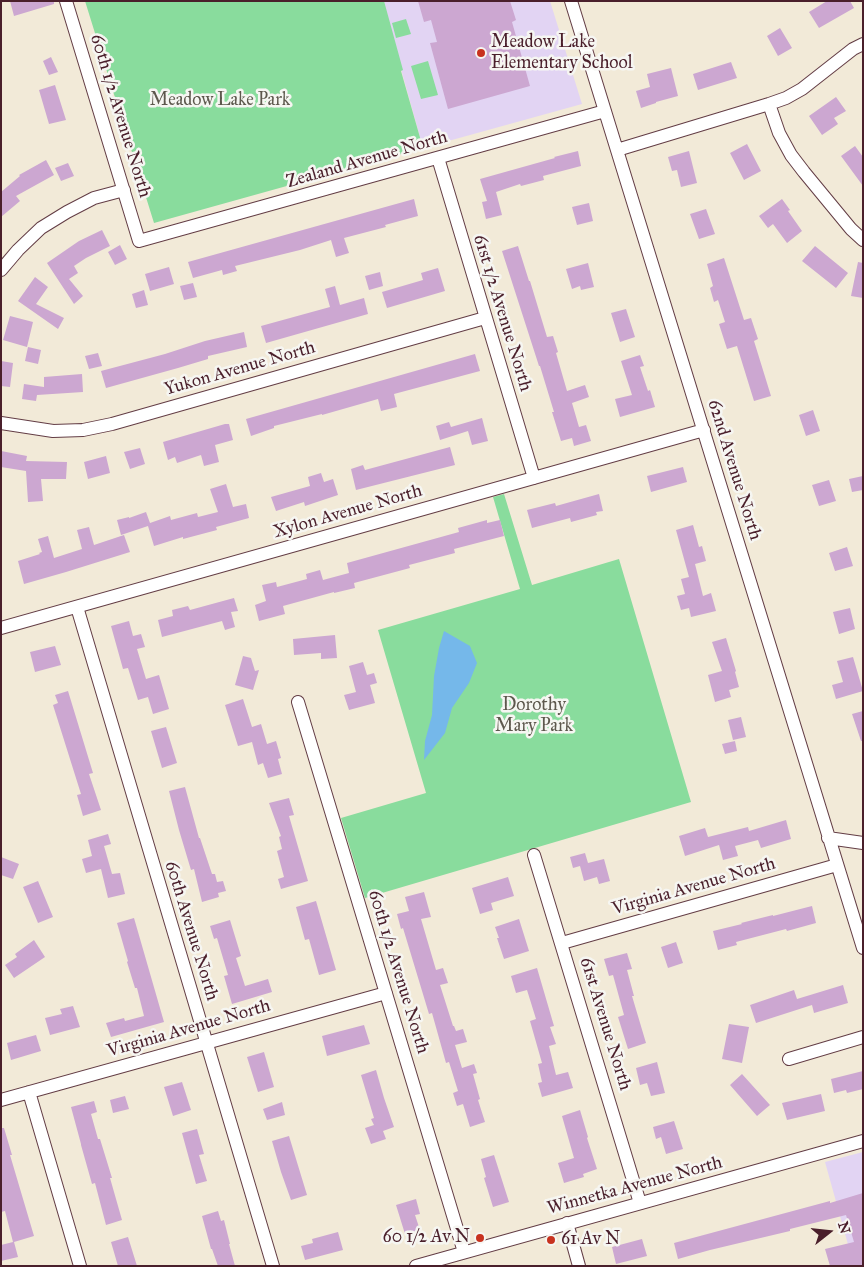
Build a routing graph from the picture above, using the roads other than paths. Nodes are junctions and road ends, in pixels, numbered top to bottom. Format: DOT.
graph roads {
  1 [pos="66,1"];
  2 [pos="571,1"];
  3 [pos="863,44"];
  4 [pos="769,104"];
  5 [pos="605,111"];
  6 [pos="617,150"];
  7 [pos="438,158"];
  8 [pos="124,190"];
  9 [pos="863,240"];
  10 [pos="140,241"];
  11 [pos="1,270"];
  12 [pos="486,318"];
  13 [pos="1,423"];
  14 [pos="704,430"];
  15 [pos="534,478"];
  16 [pos="76,607"];
  17 [pos="1,628"];
  18 [pos="298,702"];
  19 [pos="828,838"];
  20 [pos="863,843"];
  21 [pos="534,855"];
  22 [pos="837,865"];
  23 [pos="562,943"];
  24 [pos="863,948"];
  25 [pos="386,993"];
  26 [pos="863,1037"];
  27 [pos="206,1042"];
  28 [pos="789,1059"];
  29 [pos="29,1092"];
  30 [pos="1,1100"];
  31 [pos="863,1141"];
  32 [pos="640,1203"];
  33 [pos="566,1223"];
  34 [pos="464,1252"];
  35 [pos="80,1266"];
  36 [pos="273,1266"];
  37 [pos="416,1266"];
  38 [pos="579,1266"];
  1 -- 8 [label="street, 60th 1/2 Avenue North"];
  2 -- 5 [label="street, 62nd Avenue North"];
  3 -- 4 [label="street"];
  4 -- 6 [label="street"];
  4 -- 9 [label="street"];
  5 -- 6 [label="street, 62nd Avenue North"];
  5 -- 7 [label="street, Zealand Avenue North"];
  6 -- 14 [label="street, 62nd Avenue North"];
  7 -- 10 [label="street, Zealand Avenue North"];
  7 -- 12 [label="street, 61st 1/2 Avenue North"];
  8 -- 10 [label="street, 60th 1/2 Avenue North"];
  8 -- 11 [label="street"];
  12 -- 13 [label="street, Yukon Avenue North"];
  12 -- 15 [label="street, 61st 1/2 Avenue North"];
  14 -- 15 [label="street, Xylon Avenue North"];
  14 -- 19 [label="street, 62nd Avenue North"];
  15 -- 16 [label="street, Xylon Avenue North"];
  16 -- 17 [label="street, Xylon Avenue North"];
  16 -- 27 [label="street, 60th Avenue North"];
  18 -- 25 [label="street, 60th 1/2 Avenue North"];
  19 -- 20 [label="street"];
  19 -- 22 [label="street, 62nd Avenue North"];
  21 -- 23 [label="street, 61st Avenue North"];
  22 -- 23 [label="street, Virginia Avenue North"];
  22 -- 24 [label="street, 62nd Avenue North"];
  23 -- 32 [label="street, 61st Avenue North"];
  25 -- 27 [label="street, Virginia Avenue North"];
  25 -- 34 [label="street, 60th 1/2 Avenue North"];
  26 -- 28 [label="street"];
  27 -- 29 [label="street, Virginia Avenue North"];
  27 -- 36 [label="street, 60th Avenue North"];
  29 -- 30 [label="street, Virginia Avenue North"];
  29 -- 35 [label="street"];
  31 -- 32 [label="street, Winnetka Avenue North"];
  32 -- 33 [label="street, Winnetka Avenue North"];
  33 -- 34 [label="street, Winnetka Avenue North"];
  33 -- 38 [label="street"];
  34 -- 37 [label="street, Winnetka Avenue North"];
}
